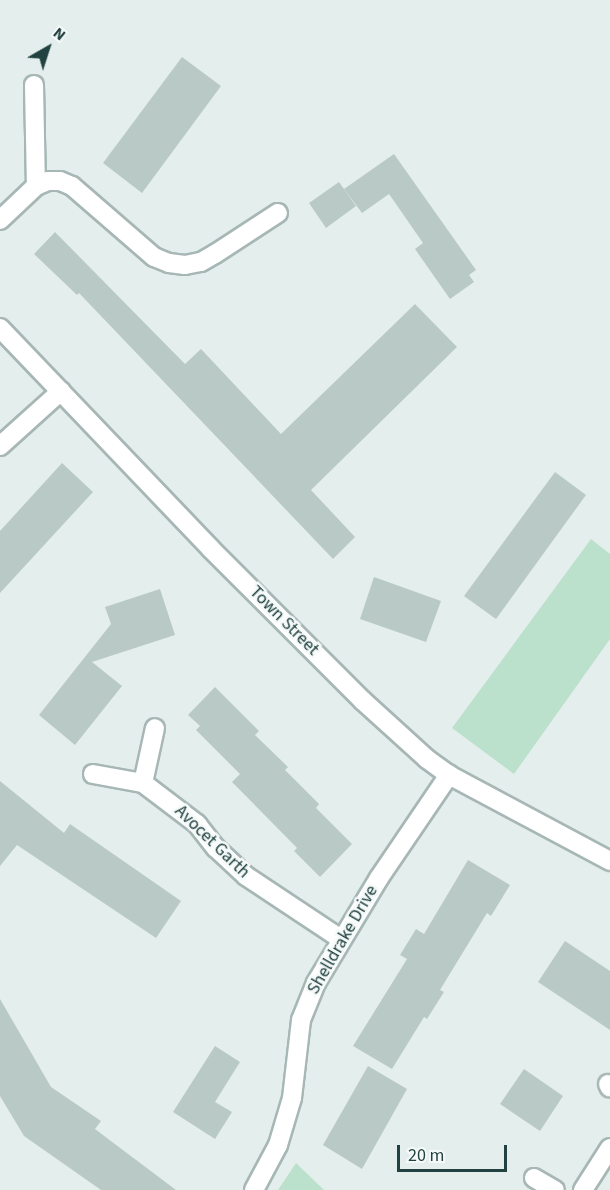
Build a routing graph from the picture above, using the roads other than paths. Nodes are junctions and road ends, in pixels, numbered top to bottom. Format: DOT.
graph roads {
  1 [pos="34,85"];
  2 [pos="36,186"];
  3 [pos="278,213"];
  4 [pos="0,220"];
  5 [pos="0,328"];
  6 [pos="61,391"];
  7 [pos="0,446"];
  8 [pos="155,728"];
  9 [pos="93,774"];
  10 [pos="449,774"];
  11 [pos="143,783"];
  12 [pos="610,861"];
  13 [pos="341,939"];
  14 [pos="610,1148"];
  15 [pos="534,1179"];
  16 [pos="254,1190"];
  17 [pos="555,1190"];
  18 [pos="583,1190"];
  1 -- 2 [label="street"];
  2 -- 3 [label="street"];
  2 -- 4 [label="street"];
  5 -- 6 [label="street, Town Street"];
  6 -- 7 [label="street"];
  6 -- 10 [label="street, Town Street"];
  8 -- 11 [label="street"];
  9 -- 11 [label="street, Avocet Garth"];
  10 -- 12 [label="street, Town Street"];
  10 -- 13 [label="street, Shelldrake Drive"];
  11 -- 13 [label="street, Avocet Garth"];
  13 -- 16 [label="street, Shelldrake Drive"];
  14 -- 18 [label="street"];
  15 -- 17 [label="street"];
}
